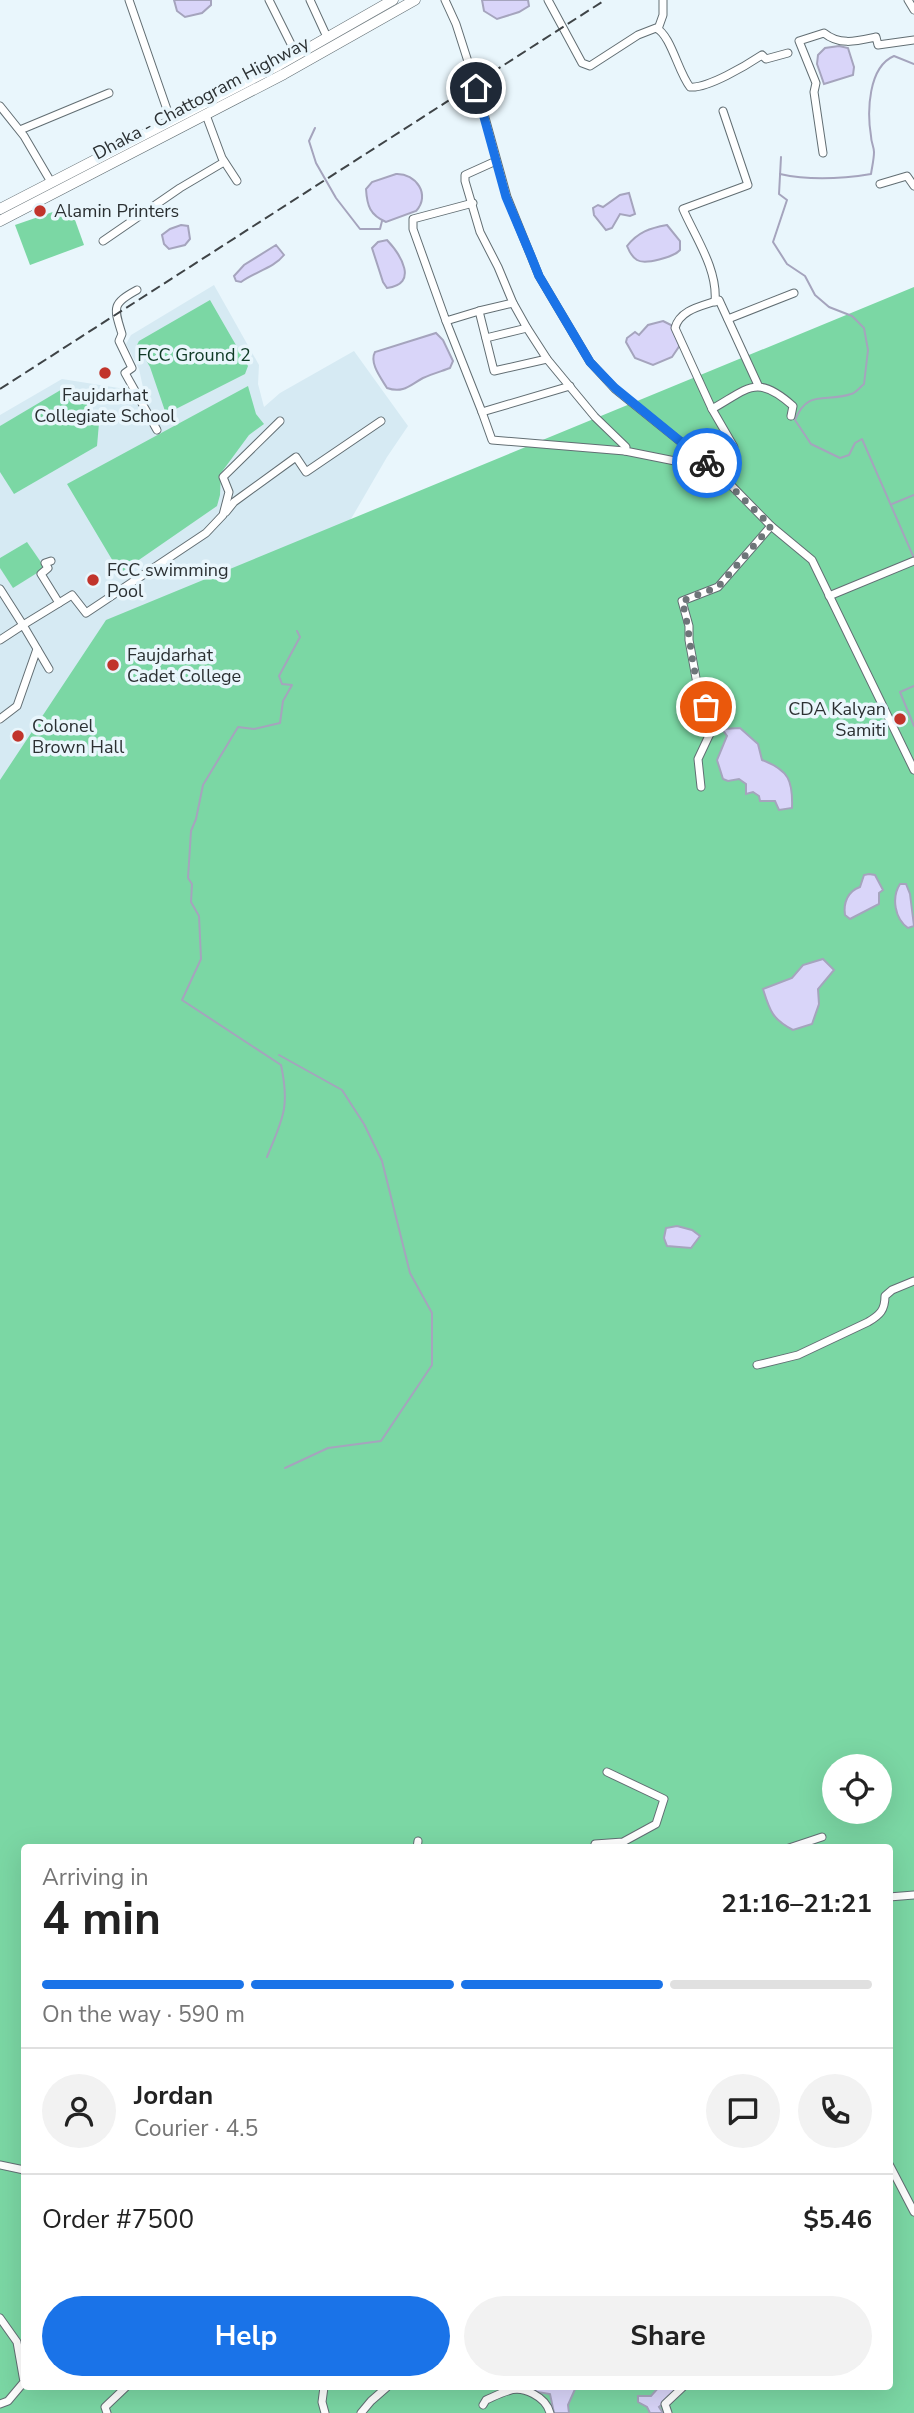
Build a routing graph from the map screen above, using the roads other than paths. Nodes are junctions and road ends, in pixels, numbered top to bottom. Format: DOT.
graph roads {
  1 [pos="129,0"];
  2 [pos="269,0"];
  3 [pos="310,0"];
  4 [pos="393,0"];
  5 [pos="415,0"];
  6 [pos="445,0"];
  7 [pos="548,0"];
  8 [pos="663,0"];
  9 [pos="908,0"];
  10 [pos="914,10"];
  11 [pos="659,29"];
  12 [pos="327,37"];
  13 [pos="914,40"];
  14 [pos="788,53"];
  15 [pos="296,54"];
  16 [pos="110,93"];
  17 [pos="0,106"];
  18 [pos="723,111"];
  19 [pos="206,115"];
  20 [pos="171,121"];
  21 [pos="20,130"];
  22 [pos="823,153"];
  23 [pos="496,160"];
  24 [pos="225,162"];
  25 [pos="237,181"];
  26 [pos="51,182"];
  27 [pos="880,184"];
  28 [pos="914,186"];
  29 [pos="473,203"];
  30 [pos="0,209"];
  31 [pos="0,221"];
  32 [pos="103,241"];
  33 [pos="137,290"];
  34 [pos="794,293"];
  35 [pos="715,302"];
  36 [pos="513,303"];
  37 [pos="479,311"];
  38 [pos="728,319"];
  39 [pos="446,321"];
  40 [pos="527,328"];
  41 [pos="486,338"];
  42 [pos="547,359"];
  43 [pos="758,385"];
  44 [pos="570,386"];
  45 [pos="712,409"];
  46 [pos="482,412"];
  47 [pos="791,416"];
  48 [pos="280,421"];
  49 [pos="382,421"];
  50 [pos="158,430"];
  51 [pos="686,446"];
  52 [pos="625,451"];
  53 [pos="718,471"];
  54 [pos="223,515"];
  55 [pos="771,526"];
  56 [pos="51,561"];
  57 [pos="914,561"];
  58 [pos="0,589"];
  59 [pos="829,596"];
  60 [pos="59,603"];
  61 [pos="23,625"];
  62 [pos="0,640"];
  63 [pos="37,649"];
  64 [pos="49,669"];
  65 [pos="0,719"];
  66 [pos="914,770"];
  67 [pos="701,787"];
  68 [pos="914,1281"];
  69 [pos="757,1365"];
  70 [pos="607,1772"];
  71 [pos="822,1837"];
  72 [pos="595,1844"];
  73 [pos="801,1844"];
  74 [pos="914,1895"];
  75 [pos="893,1896"];
  76 [pos="0,2165"];
  77 [pos="21,2169"];
  78 [pos="893,2172"];
  79 [pos="914,2212"];
  80 [pos="0,2318"];
  81 [pos="21,2365"];
  82 [pos="21,2386"];
  83 [pos="123,2390"];
  84 [pos="322,2390"];
  85 [pos="383,2390"];
  86 [pos="508,2390"];
  87 [pos="515,2390"];
  88 [pos="680,2390"];
  89 [pos="0,2404"];
  90 [pos="484,2405"];
  91 [pos="107,2413"];
  92 [pos="325,2413"];
  93 [pos="362,2413"];
  94 [pos="550,2413"];
  95 [pos="668,2413"];
  1 -- 20 [label="street"];
  2 -- 15 [label="street"];
  3 -- 12 [label="street"];
  4 -- 12 [label="highway, Dhaka - Chattogram Highway"];
  5 -- 19 [label="highway, Dhaka - Chattogram Highway"];
  6 -- 23 [label="street"];
  7 -- 11 [label="street"];
  8 -- 11 [label="street"];
  9 -- 10 [label="street"];
  11 -- 14 [label="street"];
  12 -- 15 [label="highway, Dhaka - Chattogram Highway"];
  13 -- 22 [label="street"];
  15 -- 20 [label="highway, Dhaka - Chattogram Highway"];
  16 -- 21 [label="street"];
  17 -- 21 [label="street"];
  18 -- 35 [label="street"];
  19 -- 24 [label="street"];
  19 -- 31 [label="highway, Dhaka - Chattogram Highway"];
  20 -- 26 [label="highway, Dhaka - Chattogram Highway"];
  21 -- 26 [label="street"];
  23 -- 29 [label="street"];
  23 -- 51 [label="street"];
  24 -- 25 [label="street"];
  24 -- 32 [label="street"];
  26 -- 30 [label="highway, Dhaka - Chattogram Highway"];
  27 -- 28 [label="street"];
  29 -- 36 [label="street"];
  29 -- 39 [label="street"];
  33 -- 50 [label="street"];
  34 -- 38 [label="street"];
  35 -- 38 [label="street"];
  35 -- 45 [label="street"];
  36 -- 37 [label="street"];
  36 -- 40 [label="street"];
  37 -- 39 [label="street"];
  37 -- 41 [label="street"];
  38 -- 43 [label="street"];
  39 -- 46 [label="street"];
  40 -- 41 [label="street"];
  40 -- 42 [label="street"];
  41 -- 42 [label="street"];
  42 -- 44 [label="street"];
  43 -- 45 [label="street"];
  43 -- 47 [label="street"];
  44 -- 46 [label="street"];
  44 -- 52 [label="street"];
  45 -- 53 [label="street"];
  46 -- 52 [label="street"];
  48 -- 54 [label="street"];
  49 -- 54 [label="street"];
  51 -- 52 [label="street"];
  51 -- 53 [label="street"];
  53 -- 55 [label="street"];
  54 -- 60 [label="street"];
  55 -- 59 [label="street"];
  55 -- 67 [label="street"];
  56 -- 60 [label="street"];
  57 -- 59 [label="street"];
  58 -- 61 [label="street"];
  59 -- 66 [label="street"];
  60 -- 61 [label="street"];
  61 -- 62 [label="street"];
  61 -- 63 [label="street"];
  63 -- 64 [label="street"];
  63 -- 65 [label="street"];
  68 -- 69 [label="street"];
  70 -- 72 [label="street"];
  71 -- 73 [label="street"];
  74 -- 75 [label="street"];
  76 -- 77 [label="street"];
  78 -- 79 [label="street"];
  80 -- 81 [label="street"];
  82 -- 89 [label="street"];
  83 -- 91 [label="street"];
  84 -- 92 [label="street"];
  85 -- 93 [label="street"];
  86 -- 90 [label="street"];
  87 -- 94 [label="street"];
  88 -- 95 [label="street"];
}
